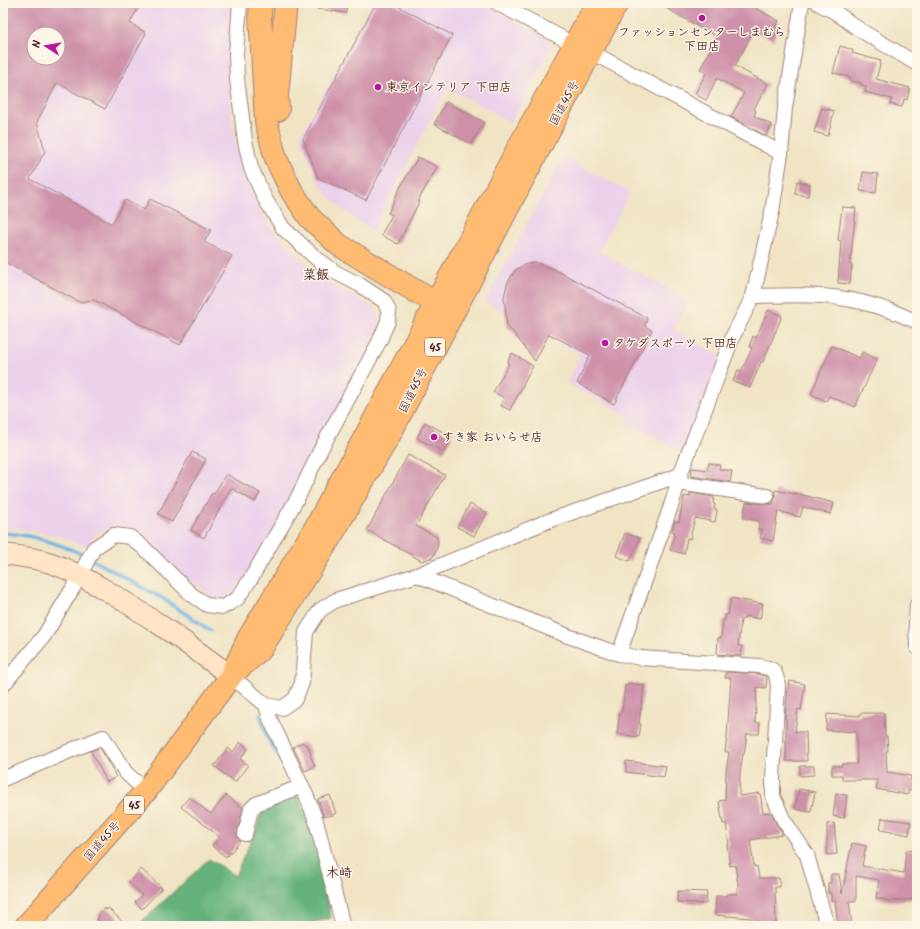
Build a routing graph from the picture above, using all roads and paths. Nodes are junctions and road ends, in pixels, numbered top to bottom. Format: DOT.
graph roads {
  1 [pos="240,3"];
  2 [pos="261,3"];
  3 [pos="286,3"];
  4 [pos="497,3"];
  5 [pos="597,3"];
  6 [pos="617,3"];
  7 [pos="802,3"];
  8 [pos="818,3"];
  9 [pos="583,49"];
  10 [pos="917,64"];
  11 [pos="781,153"];
  12 [pos="753,296"];
  13 [pos="445,299"];
  14 [pos="917,321"];
  15 [pos="679,479"];
  16 [pos="767,496"];
  17 [pos="3,554"];
  18 [pos="80,575"];
  19 [pos="418,575"];
  20 [pos="917,605"];
  21 [pos="917,647"];
  22 [pos="620,654"];
  23 [pos="231,676"];
  24 [pos="3,685"];
  25 [pos="266,705"];
  26 [pos="3,779"];
  27 [pos="302,786"];
  28 [pos="146,791"];
  29 [pos="245,834"];
  30 [pos="26,926"];
  31 [pos="343,926"];
  32 [pos="827,926"];
  1 -- 18 [label="street"];
  2 -- 13 [label="highway"];
  3 -- 13 [label="highway"];
  4 -- 9 [label="street"];
  5 -- 9 [label="highway, 国道45号 / 45"];
  6 -- 9 [label="highway, 国道45号 / 45"];
  7 -- 11 [label="street"];
  8 -- 10 [label="street"];
  9 -- 11 [label="street"];
  9 -- 13 [label="highway, 国道45号 / 45"];
  11 -- 12 [label="street"];
  12 -- 14 [label="street"];
  12 -- 15 [label="street"];
  13 -- 23 [label="highway, 国道45号 / 45"];
  15 -- 16 [label="street"];
  15 -- 19 [label="street"];
  15 -- 22 [label="street"];
  17 -- 18 [label="street"];
  18 -- 23 [label="street"];
  18 -- 24 [label="street"];
  19 -- 22 [label="street"];
  19 -- 25 [label="street"];
  20 -- 21 [label="street"];
  22 -- 32 [label="street"];
  23 -- 25 [label="street"];
  23 -- 28 [label="highway, 国道45号 / 45"];
  25 -- 27 [label="street"];
  26 -- 28 [label="street"];
  27 -- 29 [label="street"];
  27 -- 31 [label="street"];
  28 -- 30 [label="highway, 国道45号 / 45"];
}
